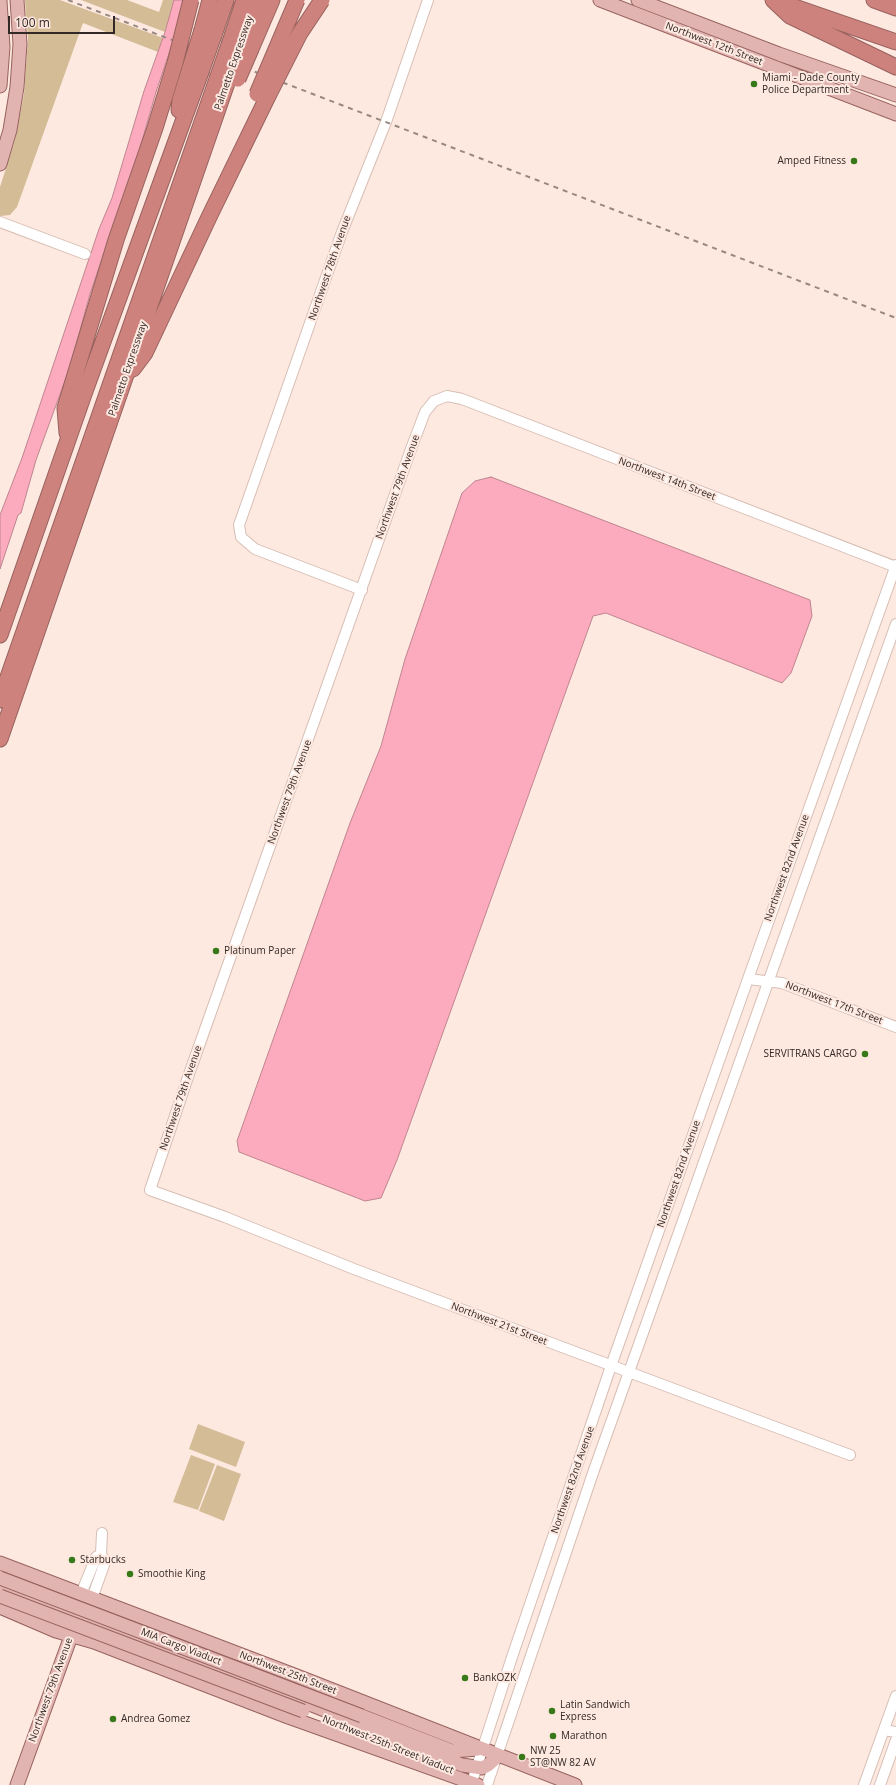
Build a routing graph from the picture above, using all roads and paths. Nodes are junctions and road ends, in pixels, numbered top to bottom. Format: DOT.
graph roads {
  1 [pos="17,0"];
  2 [pos="191,0"];
  3 [pos="210,0"];
  4 [pos="226,0"];
  5 [pos="236,0"];
  6 [pos="244,0"];
  7 [pos="256,0"];
  8 [pos="272,0"];
  9 [pos="298,0"];
  10 [pos="322,0"];
  11 [pos="428,0"];
  12 [pos="600,0"];
  13 [pos="638,0"];
  14 [pos="774,0"];
  15 [pos="874,0"];
  16 [pos="0,1"];
  17 [pos="896,8"];
  18 [pos="227,40"];
  19 [pos="896,42"];
  20 [pos="896,67"];
  21 [pos="214,77"];
  22 [pos="0,86"];
  23 [pos="896,95"];
  24 [pos="262,96"];
  25 [pos="896,114"];
  26 [pos="0,164"];
  27 [pos="0,222"];
  28 [pos="85,254"];
  29 [pos="124,382"];
  30 [pos="437,399"];
  31 [pos="67,442"];
  32 [pos="896,566"];
  33 [pos="362,590"];
  34 [pos="896,624"];
  35 [pos="0,635"];
  36 [pos="0,673"];
  37 [pos="0,700"];
  38 [pos="0,739"];
  39 [pos="748,979"];
  40 [pos="768,981"];
  41 [pos="896,1027"];
  42 [pos="150,1190"];
  43 [pos="611,1366"];
  44 [pos="629,1372"];
  45 [pos="850,1455"];
  46 [pos="102,1533"];
  47 [pos="0,1563"];
  48 [pos="543,1568"];
  49 [pos="559,1575"];
  50 [pos="0,1578"];
  51 [pos="0,1587"];
  52 [pos="0,1596"];
  53 [pos="86,1596"];
  54 [pos="0,1607"];
  55 [pos="78,1617"];
  56 [pos="71,1635"];
  57 [pos="896,1696"];
  58 [pos="303,1711"];
  59 [pos="363,1722"];
  60 [pos="344,1727"];
  61 [pos="884,1730"];
  62 [pos="896,1732"];
  63 [pos="896,1742"];
  64 [pos="482,1748"];
  65 [pos="498,1756"];
  66 [pos="476,1768"];
  67 [pos="474,1784"];
  68 [pos="17,1785"];
  69 [pos="488,1785"];
  70 [pos="575,1785"];
  71 [pos="864,1785"];
  72 [pos="880,1785"];
  1 -- 26 [label="main road"];
  2 -- 31 [label="highway, bridge"];
  3 -- 18 [label="highway"];
  4 -- 18 [label="highway, Palmetto Expressway"];
  5 -- 18 [label="highway"];
  6 -- 18 [label="highway"];
  7 -- 18 [label="highway, Palmetto Expressway"];
  8 -- 18 [label="highway"];
  9 -- 24 [label="highway, bridge"];
  10 -- 24 [label="highway, bridge"];
  11 -- 33 [label="street, Northwest 78th Avenue"];
  12 -- 25 [label="main road, Northwest 12th Street"];
  13 -- 23 [label="main road, Northwest 12th Street"];
  14 -- 19 [label="highway"];
  14 -- 20 [label="highway"];
  15 -- 17 [label="highway"];
  16 -- 22 [label="main road"];
  18 -- 21 [label="highway, Palmetto Expressway, bridge"];
  18 -- 21 [label="highway, bridge"];
  21 -- 29 [label="highway, Palmetto Expressway"];
  21 -- 31 [label="highway, Palmetto Expressway"];
  21 -- 36 [label="highway"];
  21 -- 37 [label="highway"];
  24 -- 29 [label="highway"];
  27 -- 28 [label="street"];
  29 -- 38 [label="highway, Palmetto Expressway"];
  30 -- 32 [label="street, Northwest 14th Street"];
  30 -- 33 [label="street, Northwest 79th Avenue"];
  31 -- 35 [label="highway, Palmetto Expressway"];
  32 -- 39 [label="street, Northwest 82nd Avenue"];
  33 -- 42 [label="street, Northwest 79th Avenue"];
  34 -- 40 [label="street, Northwest 82nd Avenue"];
  39 -- 40 [label="street, Northwest 17th Street"];
  39 -- 43 [label="street, Northwest 82nd Avenue"];
  40 -- 41 [label="street, Northwest 17th Street"];
  40 -- 44 [label="street, Northwest 82nd Avenue"];
  42 -- 43 [label="street, Northwest 21st Street"];
  43 -- 44 [label="street, Northwest 21st Street"];
  43 -- 48 [label="street, Northwest 82nd Avenue"];
  44 -- 45 [label="street, Northwest 21st Street"];
  44 -- 49 [label="street, Northwest 82nd Avenue"];
  46 -- 53 [label="street"];
  47 -- 53 [label="main road, Northwest 25th Street"];
  48 -- 49 [label="street"];
  48 -- 64 [label="street, Northwest 82nd Avenue"];
  49 -- 65 [label="street, Northwest 82nd Avenue"];
  50 -- 59 [label="main road, MIA Cargo Viaduct, bridge"];
  51 -- 55 [label="main road"];
  52 -- 58 [label="main road, MIA Cargo Viaduct, bridge"];
  53 -- 55 [label="main road, Northwest 79th Avenue"];
  53 -- 64 [label="main road, Northwest 25th Street"];
  54 -- 56 [label="main road"];
  55 -- 56 [label="main road, Northwest 79th Avenue"];
  55 -- 59 [label="main road"];
  56 -- 67 [label="main road"];
  56 -- 68 [label="main road, Northwest 79th Avenue"];
  57 -- 61 [label="street"];
  58 -- 60 [label="main road, Northwest 25th Street Viaduct"];
  59 -- 60 [label="main road"];
  59 -- 64 [label="main road, Northwest 25th Street Viaduct"];
  59 -- 66 [label="main road"];
  60 -- 67 [label="main road, Northwest 25th Street Viaduct"];
  61 -- 62 [label="street"];
  61 -- 63 [label="street"];
  61 -- 71 [label="street"];
  63 -- 72 [label="street"];
  64 -- 65 [label="main road, Northwest 25th Street"];
  64 -- 66 [label="street, Northwest 82nd Avenue"];
  65 -- 66 [label="main road"];
  65 -- 69 [label="street, Northwest 82nd Avenue"];
  65 -- 70 [label="main road, Northwest 25th Street"];
  66 -- 67 [label="street, Northwest 82nd Avenue"];
}
